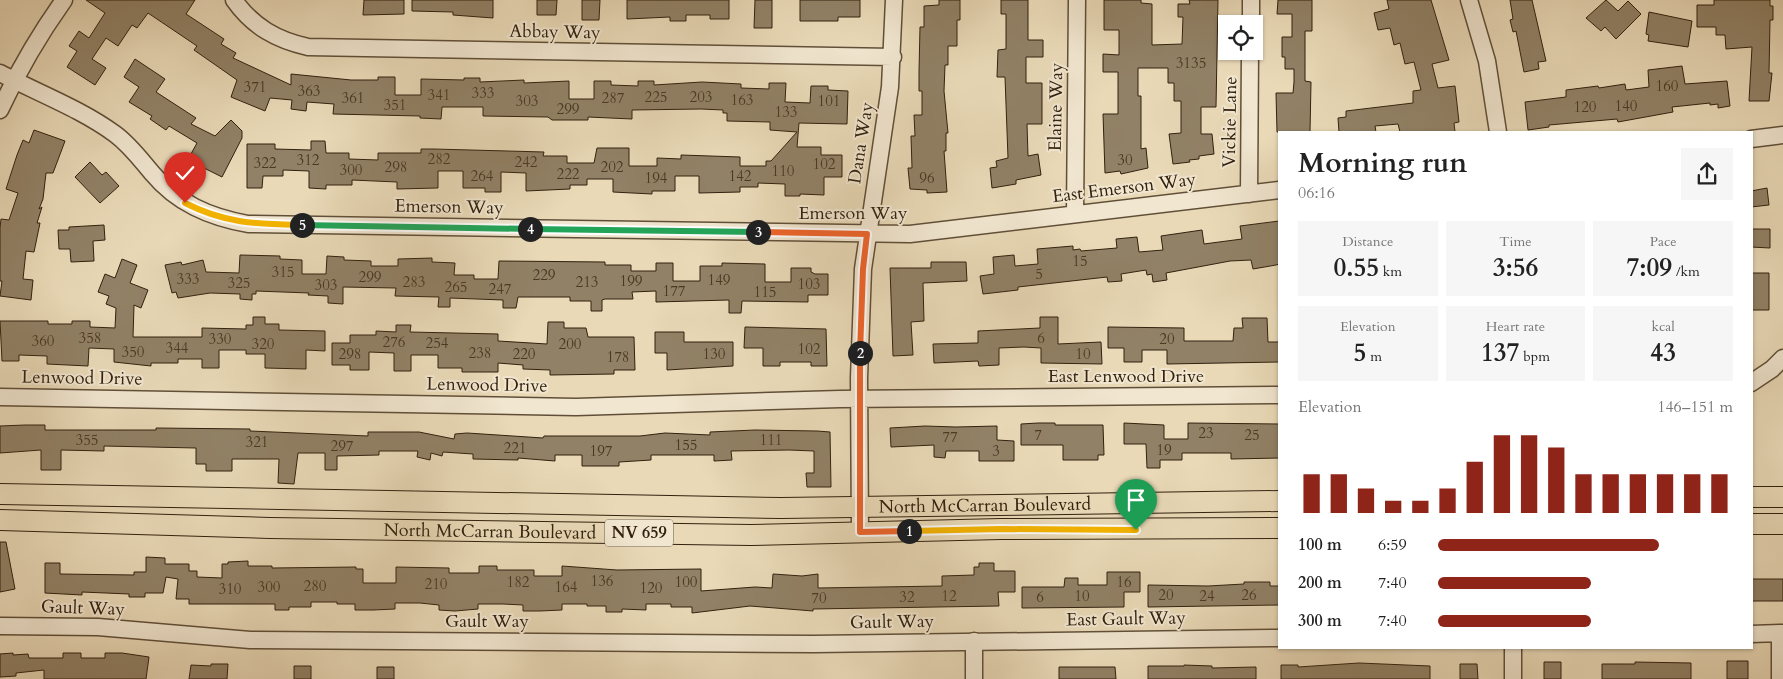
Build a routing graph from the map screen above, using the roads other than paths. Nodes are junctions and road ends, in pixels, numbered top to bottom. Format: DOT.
graph roads {
  1 [pos="64,0"];
  2 [pos="234,0"];
  3 [pos="894,0"];
  4 [pos="1077,0"];
  5 [pos="1251,0"];
  6 [pos="1469,0"];
  7 [pos="1251,15"];
  8 [pos="893,58"];
  9 [pos="1250,60"];
  10 [pos="7,77"];
  11 [pos="0,110"];
  12 [pos="1498,131"];
  13 [pos="1783,135"];
  14 [pos="1753,139"];
  15 [pos="1278,190"];
  16 [pos="1249,194"];
  17 [pos="1075,214"];
  18 [pos="974,226"];
  19 [pos="867,234"];
  20 [pos="1783,358"];
  21 [pos="1753,381"];
  22 [pos="1278,395"];
  23 [pos="0,397"];
  24 [pos="973,397"];
  25 [pos="858,398"];
  26 [pos="0,494"];
  27 [pos="1753,497"];
  28 [pos="1783,497"];
  29 [pos="1278,501"];
  30 [pos="860,507"];
  31 [pos="0,520"];
  32 [pos="1753,524"];
  33 [pos="1783,524"];
  34 [pos="1278,528"];
  35 [pos="860,532"];
  36 [pos="0,626"];
  37 [pos="1782,633"];
  38 [pos="1753,634"];
  39 [pos="1278,638"];
  40 [pos="974,641"];
  41 [pos="1513,649"];
  42 [pos="974,679"];
  43 [pos="1513,679"];
  44 [pos="1780,679"];
  1 -- 10 [label="street"];
  2 -- 8 [label="street, Abbay Way"];
  3 -- 8 [label="street, Dana Way"];
  4 -- 17 [label="street, Elaine Way"];
  5 -- 7 [label="street"];
  6 -- 12 [label="street"];
  8 -- 19 [label="street, Dana Way"];
  9 -- 16 [label="street, Vickie Lane"];
  10 -- 11 [label="street"];
  10 -- 19 [label="street, Emerson Way"];
  13 -- 14 [label="street"];
  15 -- 16 [label="street, East Emerson Way"];
  16 -- 17 [label="street, East Emerson Way"];
  17 -- 18 [label="street, East Emerson Way"];
  18 -- 19 [label="street, Emerson Way"];
  19 -- 25 [label="street, Dana Way"];
  20 -- 21 [label="street"];
  22 -- 24 [label="street, East Lenwood Drive"];
  23 -- 25 [label="street, Lenwood Drive"];
  24 -- 25 [label="street, Lenwood Drive"];
  25 -- 30 [label="street, Dana Way"];
  26 -- 30 [label="main road, North McCarran Boulevard / NV 659"];
  27 -- 28 [label="main road"];
  29 -- 30 [label="main road, North McCarran Boulevard / NV 659"];
  30 -- 35 [label="street, Dana Way"];
  31 -- 35 [label="main road, North McCarran Boulevard / NV 659"];
  32 -- 33 [label="main road"];
  34 -- 35 [label="main road, North McCarran Boulevard / NV 659"];
  36 -- 40 [label="street, Gault Way"];
  37 -- 38 [label="street"];
  37 -- 44 [label="street"];
  39 -- 40 [label="street, East Gault Way"];
  40 -- 42 [label="street"];
  41 -- 43 [label="street"];
}
